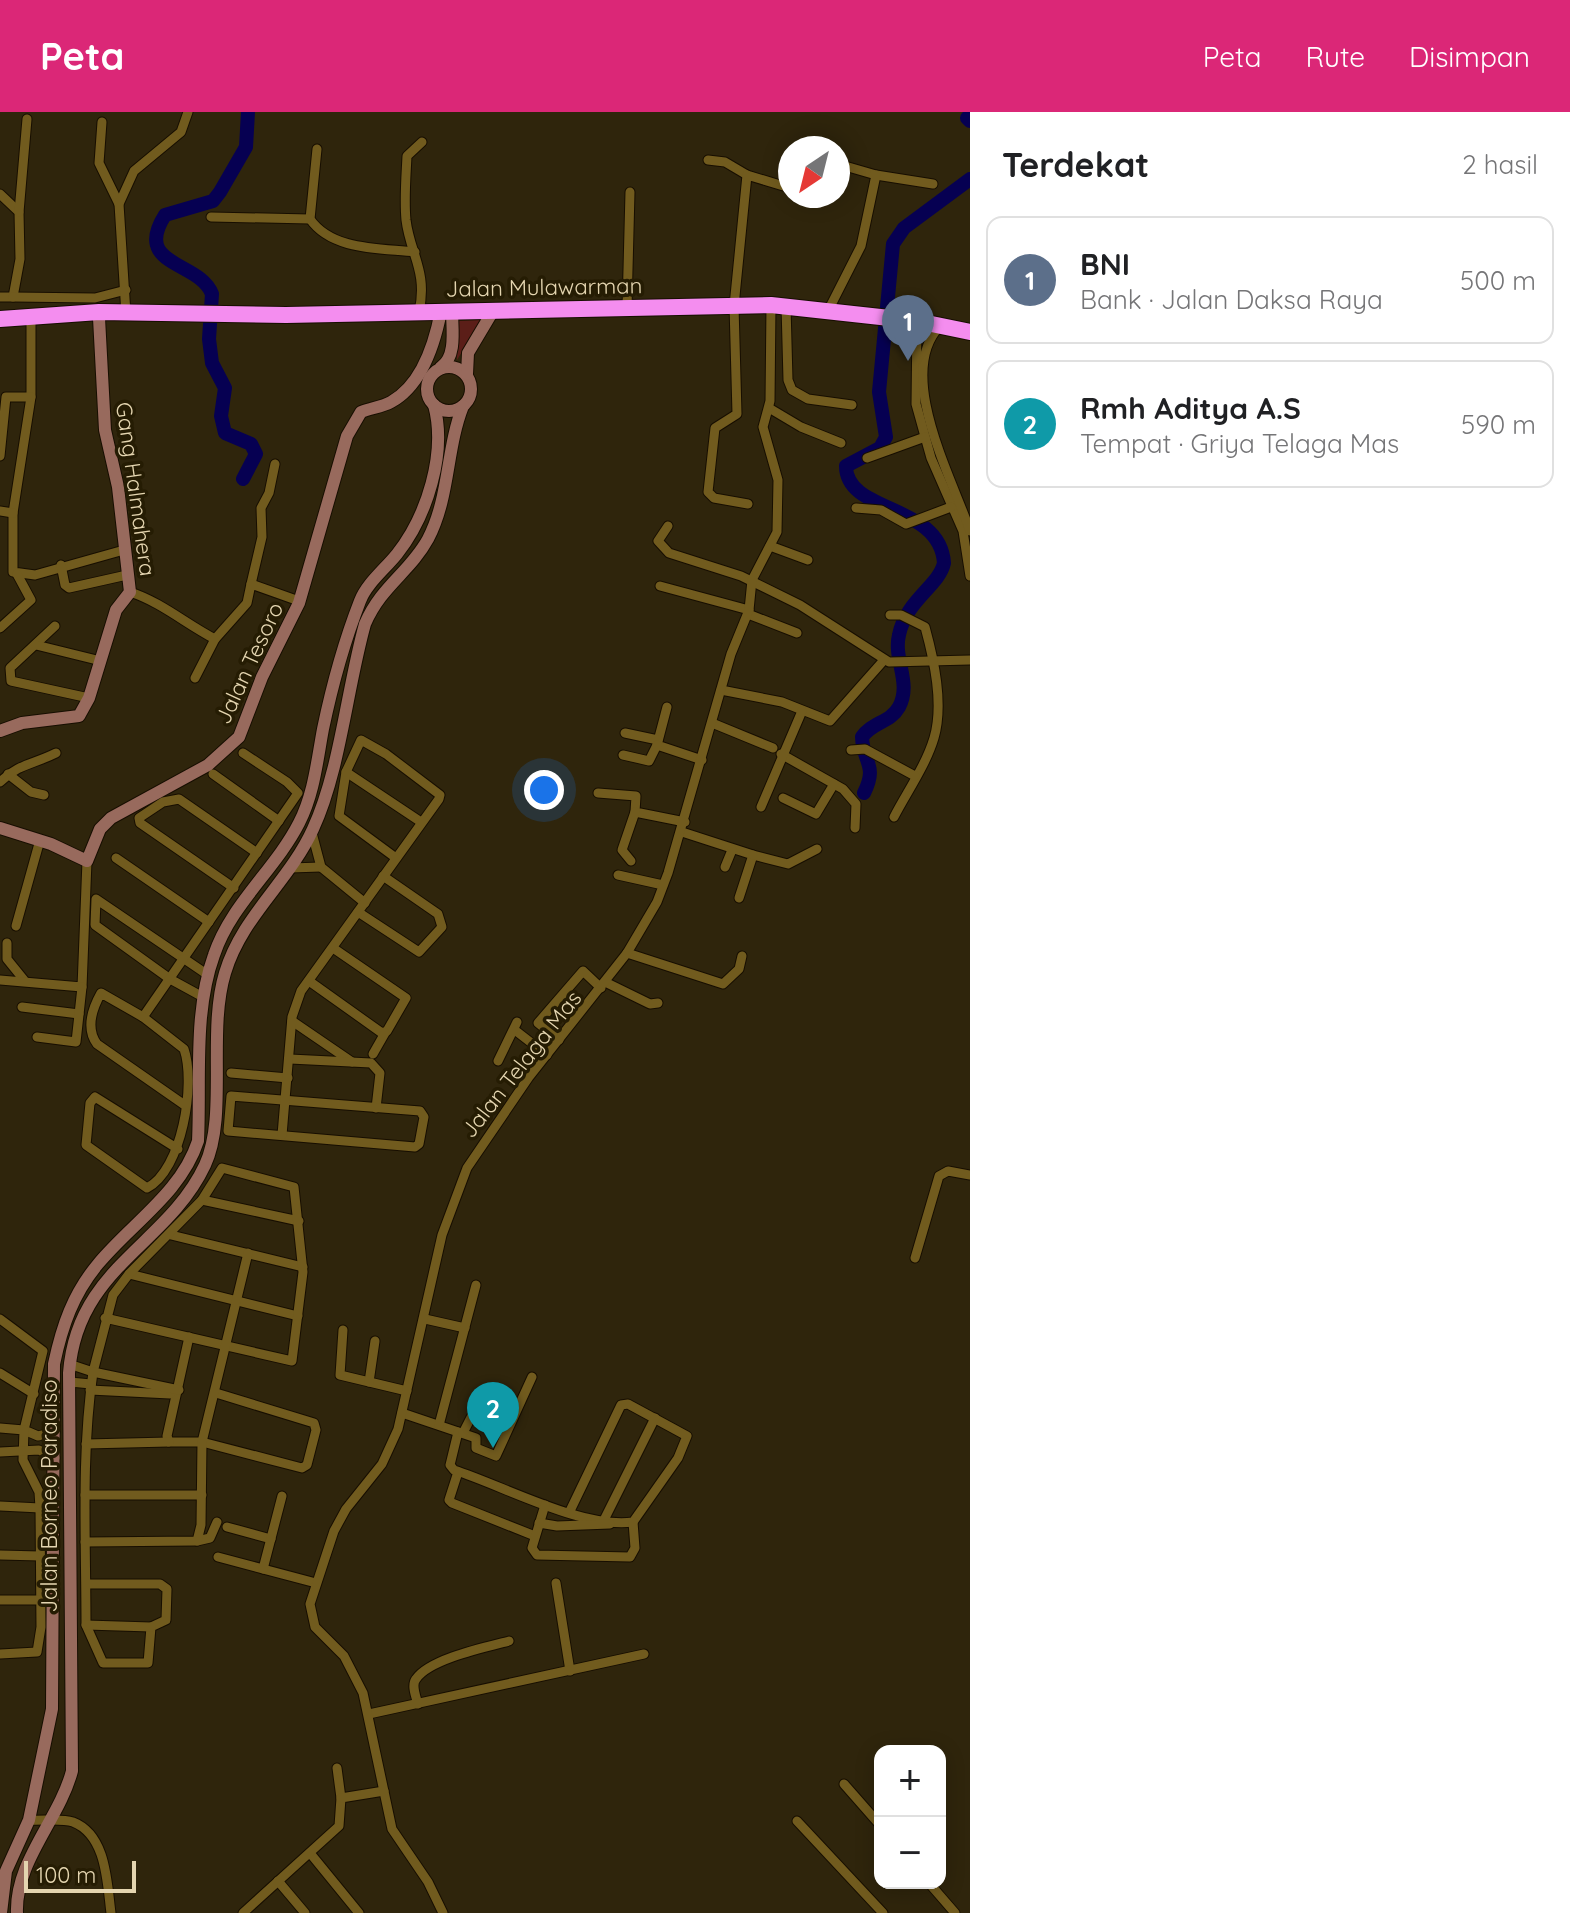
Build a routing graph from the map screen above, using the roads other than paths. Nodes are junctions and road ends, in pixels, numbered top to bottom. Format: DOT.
graph roads {
  1 [pos="188,112"];
  2 [pos="27,119"];
  3 [pos="102,122"];
  4 [pos="422,142"];
  5 [pos="317,149"];
  6 [pos="708,160"];
  7 [pos="850,167"];
  8 [pos="747,175"];
  9 [pos="876,175"];
  10 [pos="778,184"];
  11 [pos="933,184"];
  12 [pos="630,192"];
  13 [pos="0,194"];
  14 [pos="119,204"];
  15 [pos="19,212"];
  16 [pos="211,217"];
  17 [pos="310,219"];
  18 [pos="415,252"];
  19 [pos="126,290"];
  20 [pos="0,297"];
  21 [pos="13,297"];
  22 [pos="831,305"];
  23 [pos="734,306"];
  24 [pos="786,306"];
  25 [pos="627,308"];
  26 [pos="446,311"];
  27 [pos="493,311"];
  28 [pos="419,312"];
  29 [pos="865,312"];
  30 [pos="893,313"];
  31 [pos="126,314"];
  32 [pos="92,316"];
  33 [pos="31,318"];
  34 [pos="0,319"];
  35 [pos="197,319"];
  36 [pos="917,321"];
  37 [pos="970,322"];
  38 [pos="940,326"];
  39 [pos="970,332"];
  40 [pos="920,358"];
  41 [pos="441,367"];
  42 [pos="467,374"];
  43 [pos="31,397"];
  44 [pos="434,405"];
  45 [pos="852,405"];
  46 [pos="463,406"];
  47 [pos="769,408"];
  48 [pos="925,437"];
  49 [pos="841,443"];
  50 [pos="0,456"];
  51 [pos="867,458"];
  52 [pos="275,464"];
  53 [pos="748,504"];
  54 [pos="951,507"];
  55 [pos="856,508"];
  56 [pos="0,511"];
  57 [pos="13,513"];
  58 [pos="668,526"];
  59 [pos="970,531"];
  60 [pos="770,546"];
  61 [pos="124,550"];
  62 [pos="808,560"];
  63 [pos="61,565"];
  64 [pos="17,574"];
  65 [pos="127,575"];
  66 [pos="970,576"];
  67 [pos="752,580"];
  68 [pos="251,584"];
  69 [pos="660,586"];
  70 [pos="130,592"];
  71 [pos="299,601"];
  72 [pos="748,612"];
  73 [pos="900,616"];
  74 [pos="55,626"];
  75 [pos="0,628"];
  76 [pos="797,633"];
  77 [pos="215,639"];
  78 [pos="36,645"];
  79 [pos="970,660"];
  80 [pos="101,661"];
  81 [pos="891,661"];
  82 [pos="934,662"];
  83 [pos="5,669"];
  84 [pos="195,678"];
  85 [pos="721,690"];
  86 [pos="89,698"];
  87 [pos="667,707"];
  88 [pos="802,711"];
  89 [pos="712,723"];
  90 [pos="0,731"];
  91 [pos="625,733"];
  92 [pos="658,742"];
  93 [pos="857,749"];
  94 [pos="777,751"];
  95 [pos="56,753"];
  96 [pos="243,753"];
  97 [pos="623,755"];
  98 [pos="702,760"];
  99 [pos="346,772"];
  100 [pos="8,774"];
  101 [pos="213,774"];
  102 [pos="915,776"];
  103 [pos="0,782"];
  104 [pos="834,784"];
  105 [pos="598,793"];
  106 [pos="44,795"];
  107 [pos="783,798"];
  108 [pos="761,807"];
  109 [pos="635,812"];
  110 [pos="894,817"];
  111 [pos="279,821"];
  112 [pos="421,822"];
  113 [pos="683,827"];
  114 [pos="0,828"];
  115 [pos="855,828"];
  116 [pos="312,833"];
  117 [pos="40,840"];
  118 [pos="817,849"];
  119 [pos="732,850"];
  120 [pos="257,853"];
  121 [pos="753,855"];
  122 [pos="116,858"];
  123 [pos="396,858"];
  124 [pos="87,861"];
  125 [pos="631,861"];
  126 [pos="321,867"];
  127 [pos="725,867"];
  128 [pos="290,868"];
  129 [pos="618,875"];
  130 [pos="383,876"];
  131 [pos="663,885"];
  132 [pos="234,888"];
  133 [pos="739,898"];
  134 [pos="365,903"];
  135 [pos="358,912"];
  136 [pos="209,922"];
  137 [pos="16,926"];
  138 [pos="220,940"];
  139 [pos="7,943"];
  140 [pos="236,945"];
  141 [pos="333,948"];
  142 [pos="627,953"];
  143 [pos="742,956"];
  144 [pos="184,959"];
  145 [pos="208,975"];
  146 [pos="170,979"];
  147 [pos="0,980"];
  148 [pos="24,980"];
  149 [pos="309,981"];
  150 [pos="603,985"];
  151 [pos="82,987"];
  152 [pos="203,997"];
  153 [pos="658,1003"];
  154 [pos="22,1007"];
  155 [pos="79,1014"];
  156 [pos="529,1016"];
  157 [pos="143,1017"];
  158 [pos="292,1021"];
  159 [pos="538,1023"];
  160 [pos="385,1033"];
  161 [pos="37,1037"];
  162 [pos="559,1040"];
  163 [pos="373,1054"];
  164 [pos="547,1055"];
  165 [pos="290,1059"];
  166 [pos="498,1061"];
  167 [pos="353,1062"];
  168 [pos="231,1073"];
  169 [pos="288,1078"];
  170 [pos="286,1099"];
  171 [pos="186,1106"];
  172 [pos="376,1108"];
  173 [pos="282,1135"];
  174 [pos="178,1149"];
  175 [pos="970,1175"];
  176 [pos="202,1200"];
  177 [pos="299,1221"];
  178 [pos="171,1235"];
  179 [pos="112,1249"];
  180 [pos="248,1253"];
  181 [pos="124,1258"];
  182 [pos="915,1258"];
  183 [pos="303,1267"];
  184 [pos="129,1274"];
  185 [pos="476,1285"];
  186 [pos="236,1300"];
  187 [pos="298,1316"];
  188 [pos="105,1318"];
  189 [pos="0,1319"];
  190 [pos="425,1319"];
  191 [pos="465,1328"];
  192 [pos="343,1330"];
  193 [pos="189,1337"];
  194 [pos="375,1341"];
  195 [pos="225,1346"];
  196 [pos="69,1364"];
  197 [pos="93,1372"];
  198 [pos="0,1373"];
  199 [pos="532,1377"];
  200 [pos="70,1382"];
  201 [pos="369,1382"];
  202 [pos="91,1387"];
  203 [pos="485,1390"];
  204 [pos="407,1391"];
  205 [pos="178,1392"];
  206 [pos="216,1393"];
  207 [pos="34,1394"];
  208 [pos="402,1413"];
  209 [pos="655,1418"];
  210 [pos="439,1425"];
  211 [pos="0,1428"];
  212 [pos="24,1430"];
  213 [pos="55,1432"];
  214 [pos="460,1433"];
  215 [pos="38,1436"];
  216 [pos="169,1442"];
  217 [pos="202,1442"];
  218 [pos="86,1444"];
  219 [pos="39,1450"];
  220 [pos="23,1451"];
  221 [pos="0,1452"];
  222 [pos="55,1458"];
  223 [pos="458,1472"];
  224 [pos="85,1495"];
  225 [pos="202,1495"];
  226 [pos="282,1496"];
  227 [pos="55,1498"];
  228 [pos="69,1499"];
  229 [pos="545,1505"];
  230 [pos="0,1506"];
  231 [pos="40,1508"];
  232 [pos="569,1513"];
  233 [pos="609,1522"];
  234 [pos="633,1522"];
  235 [pos="539,1523"];
  236 [pos="535,1536"];
  237 [pos="271,1539"];
  238 [pos="197,1541"];
  239 [pos="85,1542"];
  240 [pos="0,1555"];
  241 [pos="40,1556"];
  242 [pos="218,1557"];
  243 [pos="263,1569"];
  244 [pos="316,1583"];
  245 [pos="556,1583"];
  246 [pos="86,1584"];
  247 [pos="0,1600"];
  248 [pos="40,1600"];
  249 [pos="86,1625"];
  250 [pos="151,1627"];
  251 [pos="509,1641"];
  252 [pos="0,1654"];
  253 [pos="644,1654"];
  254 [pos="570,1671"];
  255 [pos="418,1704"];
  256 [pos="369,1714"];
  257 [pos="50,1724"];
  258 [pos="70,1726"];
  259 [pos="337,1768"];
  260 [pos="844,1784"];
  261 [pos="384,1791"];
  262 [pos="341,1798"];
  263 [pos="874,1818"];
  264 [pos="29,1820"];
  265 [pos="797,1821"];
  266 [pos="53,1822"];
  267 [pos="310,1853"];
  268 [pos="278,1881"];
  269 [pos="934,1889"];
  270 [pos="248,1911"];
  271 [pos="1,1913"];
  272 [pos="17,1913"];
  273 [pos="111,1913"];
  274 [pos="305,1913"];
  275 [pos="359,1913"];
  276 [pos="443,1913"];
  277 [pos="883,1913"];
  278 [pos="955,1913"];
  1 -- 14 [label="street"];
  2 -- 15 [label="street"];
  3 -- 14 [label="street"];
  4 -- 18 [label="street"];
  5 -- 17 [label="street"];
  6 -- 8 [label="street"];
  7 -- 9 [label="street"];
  8 -- 10 [label="street"];
  8 -- 23 [label="street"];
  9 -- 11 [label="street"];
  9 -- 22 [label="street"];
  12 -- 25 [label="street"];
  13 -- 15 [label="street"];
  14 -- 19 [label="street"];
  15 -- 21 [label="street"];
  16 -- 17 [label="street"];
  17 -- 18 [label="street"];
  18 -- 28 [label="street"];
  19 -- 21 [label="street"];
  19 -- 31 [label="street"];
  20 -- 21 [label="street"];
  22 -- 24 [label="highway, Jalan Mulawarman"];
  22 -- 29 [label="highway, Jalan Mulawarman"];
  23 -- 24 [label="highway, Jalan Mulawarman"];
  23 -- 25 [label="highway, Jalan Mulawarman"];
  23 -- 53 [label="street"];
  24 -- 29 [label="highway, Jalan Mulawarman"];
  24 -- 45 [label="street"];
  24 -- 47 [label="street, Jalan Telaga Mas"];
  25 -- 27 [label="highway, Jalan Mulawarman"];
  26 -- 27 [label="highway, Jalan Mulawarman"];
  26 -- 28 [label="highway, Jalan Mulawarman"];
  26 -- 41 [label="street"];
  26 -- 71 [label="street, Jalan Tesoro"];
  27 -- 42 [label="street"];
  28 -- 35 [label="highway, Jalan Mulawarman"];
  29 -- 30 [label="highway, Jalan Mulawarman"];
  30 -- 36 [label="highway, Jalan Mulawarman"];
  30 -- 37 [label="highway, Jalan Mulawarman"];
  31 -- 32 [label="highway, Jalan Mulawarman"];
  31 -- 35 [label="highway, Jalan Mulawarman"];
  32 -- 33 [label="highway, Jalan Mulawarman"];
  32 -- 35 [label="highway, Jalan Mulawarman"];
  32 -- 61 [label="street, Gang Halmahera"];
  33 -- 34 [label="highway, Jalan Mulawarman"];
  33 -- 43 [label="street"];
  36 -- 38 [label="highway, Jalan Mulawarman"];
  36 -- 40 [label="street"];
  38 -- 39 [label="highway, Jalan Mulawarman"];
  38 -- 40 [label="street"];
  40 -- 48 [label="street"];
  40 -- 59 [label="street"];
  41 -- 42 [label="street"];
  41 -- 44 [label="street"];
  42 -- 46 [label="street"];
  43 -- 50 [label="street"];
  43 -- 57 [label="street"];
  44 -- 46 [label="street"];
  44 -- 138 [label="street"];
  46 -- 116 [label="street, Jalan Borneo Paradiso"];
  47 -- 49 [label="street"];
  47 -- 60 [label="street, Jalan Telaga Mas"];
  48 -- 51 [label="street"];
  48 -- 54 [label="street"];
  52 -- 68 [label="street"];
  54 -- 55 [label="street"];
  54 -- 66 [label="street"];
  56 -- 57 [label="street"];
  57 -- 64 [label="street"];
  58 -- 67 [label="street"];
  60 -- 62 [label="street"];
  60 -- 67 [label="street, Jalan Telaga Mas"];
  61 -- 63 [label="street"];
  61 -- 65 [label="street, Gang Halmahera"];
  63 -- 64 [label="street"];
  63 -- 65 [label="street"];
  64 -- 75 [label="street"];
  65 -- 70 [label="street, Gang Halmahera"];
  67 -- 72 [label="street, Jalan Telaga Mas"];
  67 -- 81 [label="street"];
  68 -- 71 [label="street"];
  68 -- 77 [label="street"];
  69 -- 72 [label="street"];
  70 -- 77 [label="street"];
  70 -- 80 [label="street, Gang Halmahera"];
  71 -- 124 [label="street, Jalan Tesoro"];
  72 -- 76 [label="street"];
  72 -- 85 [label="street, Jalan Telaga Mas"];
  73 -- 82 [label="street"];
  74 -- 78 [label="street"];
  77 -- 84 [label="street"];
  78 -- 80 [label="street"];
  78 -- 83 [label="street"];
  79 -- 82 [label="street"];
  80 -- 86 [label="street, Gang Halmahera"];
  81 -- 82 [label="street"];
  81 -- 88 [label="street"];
  82 -- 102 [label="street"];
  83 -- 86 [label="street"];
  85 -- 88 [label="street"];
  85 -- 89 [label="street, Jalan Telaga Mas"];
  86 -- 90 [label="street"];
  87 -- 92 [label="street"];
  88 -- 94 [label="street"];
  89 -- 94 [label="street"];
  89 -- 98 [label="street, Jalan Telaga Mas"];
  91 -- 92 [label="street"];
  92 -- 97 [label="street"];
  92 -- 98 [label="street"];
  93 -- 102 [label="street"];
  94 -- 104 [label="street"];
  94 -- 108 [label="street"];
  95 -- 100 [label="street"];
  96 -- 111 [label="street"];
  98 -- 113 [label="street, Jalan Telaga Mas"];
  99 -- 112 [label="street"];
  99 -- 112 [label="street"];
  99 -- 123 [label="street"];
  100 -- 103 [label="street"];
  100 -- 106 [label="street"];
  101 -- 111 [label="street"];
  102 -- 110 [label="street"];
  104 -- 107 [label="street"];
  104 -- 115 [label="street"];
  105 -- 109 [label="street"];
  109 -- 113 [label="street"];
  109 -- 125 [label="street"];
  111 -- 120 [label="street"];
  112 -- 123 [label="street"];
  113 -- 119 [label="street"];
  113 -- 131 [label="street, Jalan Telaga Mas"];
  114 -- 117 [label="street"];
  116 -- 126 [label="street"];
  116 -- 128 [label="street, Jalan Borneo Paradiso"];
  117 -- 124 [label="street"];
  117 -- 137 [label="street"];
  118 -- 121 [label="street"];
  119 -- 121 [label="street"];
  119 -- 127 [label="street"];
  120 -- 132 [label="street"];
  120 -- 132 [label="street"];
  121 -- 133 [label="street"];
  122 -- 136 [label="street"];
  123 -- 130 [label="street"];
  124 -- 151 [label="street, Jalan Tesoro"];
  126 -- 128 [label="street"];
  126 -- 134 [label="street"];
  128 -- 140 [label="street, Jalan Borneo Paradiso"];
  129 -- 131 [label="street"];
  130 -- 134 [label="street"];
  130 -- 135 [label="street"];
  131 -- 142 [label="street, Jalan Telaga Mas"];
  132 -- 136 [label="street"];
  134 -- 135 [label="street"];
  135 -- 141 [label="street"];
  136 -- 144 [label="street"];
  138 -- 140 [label="street"];
  138 -- 145 [label="street"];
  139 -- 148 [label="street"];
  140 -- 181 [label="street, Jalan Borneo Paradiso"];
  141 -- 149 [label="street"];
  141 -- 160 [label="street"];
  142 -- 143 [label="street"];
  142 -- 150 [label="street, Jalan Telaga Mas"];
  144 -- 145 [label="street"];
  144 -- 146 [label="street"];
  144 -- 146 [label="street"];
  145 -- 152 [label="street"];
  146 -- 152 [label="street"];
  146 -- 157 [label="street"];
  147 -- 148 [label="street"];
  148 -- 151 [label="street"];
  149 -- 158 [label="street"];
  149 -- 160 [label="street"];
  150 -- 153 [label="street"];
  150 -- 159 [label="street"];
  150 -- 162 [label="street, Jalan Telaga Mas"];
  151 -- 155 [label="street, Jalan Tesoro"];
  152 -- 179 [label="street"];
  154 -- 155 [label="street"];
  155 -- 161 [label="street"];
  156 -- 159 [label="street"];
  157 -- 171 [label="street"];
  157 -- 171 [label="street"];
  158 -- 165 [label="street"];
  158 -- 167 [label="street"];
  159 -- 162 [label="street"];
  160 -- 163 [label="street"];
  162 -- 164 [label="street, Jalan Telaga Mas"];
  164 -- 166 [label="street"];
  164 -- 190 [label="street, Jalan Telaga Mas"];
  165 -- 167 [label="street"];
  165 -- 169 [label="street"];
  167 -- 172 [label="street"];
  168 -- 169 [label="street"];
  169 -- 170 [label="street"];
  170 -- 172 [label="street"];
  170 -- 173 [label="street"];
  170 -- 173 [label="street"];
  171 -- 174 [label="street"];
  172 -- 173 [label="street"];
  174 -- 174 [label="street"];
  175 -- 182 [label="street"];
  176 -- 177 [label="street"];
  176 -- 177 [label="street"];
  176 -- 178 [label="street"];
  177 -- 183 [label="street"];
  178 -- 180 [label="street"];
  178 -- 184 [label="street"];
  179 -- 181 [label="street"];
  179 -- 213 [label="street"];
  180 -- 183 [label="street"];
  180 -- 186 [label="street"];
  181 -- 196 [label="street, Jalan Borneo Paradiso"];
  183 -- 187 [label="street"];
  184 -- 186 [label="street"];
  184 -- 188 [label="street"];
  185 -- 191 [label="street"];
  186 -- 187 [label="street"];
  186 -- 195 [label="street"];
  187 -- 195 [label="street"];
  188 -- 193 [label="street"];
  188 -- 197 [label="street"];
  189 -- 207 [label="street"];
  190 -- 191 [label="street"];
  190 -- 204 [label="street, Jalan Telaga Mas"];
  191 -- 210 [label="street"];
  192 -- 201 [label="street"];
  193 -- 195 [label="street"];
  193 -- 205 [label="street"];
  194 -- 201 [label="street"];
  195 -- 206 [label="street"];
  196 -- 197 [label="street"];
  196 -- 200 [label="street, Jalan Borneo Paradiso"];
  197 -- 202 [label="street"];
  197 -- 205 [label="street"];
  198 -- 207 [label="street"];
  199 -- 214 [label="street"];
  200 -- 202 [label="street"];
  200 -- 228 [label="street, Jalan Borneo Paradiso"];
  201 -- 204 [label="street"];
  202 -- 205 [label="street"];
  202 -- 218 [label="street"];
  203 -- 214 [label="street"];
  204 -- 208 [label="street, Jalan Telaga Mas"];
  205 -- 216 [label="street"];
  206 -- 217 [label="street"];
  206 -- 217 [label="street"];
  207 -- 212 [label="street"];
  208 -- 210 [label="street"];
  208 -- 244 [label="street, Jalan Telaga Mas"];
  209 -- 232 [label="street"];
  209 -- 233 [label="street"];
  209 -- 234 [label="street"];
  210 -- 214 [label="street"];
  211 -- 212 [label="street"];
  212 -- 215 [label="street"];
  212 -- 220 [label="street"];
  213 -- 215 [label="street"];
  213 -- 222 [label="street"];
  214 -- 223 [label="street"];
  215 -- 219 [label="street"];
  216 -- 217 [label="street"];
  216 -- 218 [label="street"];
  217 -- 225 [label="street"];
  218 -- 224 [label="street"];
  219 -- 220 [label="street"];
  219 -- 222 [label="street"];
  220 -- 221 [label="street"];
  220 -- 231 [label="street"];
  222 -- 227 [label="street"];
  223 -- 229 [label="street"];
  223 -- 236 [label="street"];
  224 -- 225 [label="street"];
  224 -- 239 [label="street"];
  225 -- 238 [label="street"];
  226 -- 237 [label="street"];
  227 -- 228 [label="street"];
  227 -- 257 [label="street"];
  228 -- 258 [label="street, Jalan Borneo Paradiso"];
  229 -- 232 [label="street"];
  229 -- 235 [label="street"];
  230 -- 231 [label="street"];
  231 -- 241 [label="street"];
  232 -- 233 [label="street"];
  233 -- 234 [label="street"];
  233 -- 235 [label="street"];
  234 -- 236 [label="street"];
  235 -- 236 [label="street"];
  237 -- 238 [label="street"];
  237 -- 243 [label="street"];
  238 -- 239 [label="street"];
  239 -- 246 [label="street"];
  240 -- 241 [label="street"];
  241 -- 248 [label="street"];
  242 -- 243 [label="street"];
  243 -- 244 [label="street"];
  244 -- 256 [label="street, Jalan Telaga Mas"];
  245 -- 254 [label="street"];
  246 -- 249 [label="street"];
  246 -- 250 [label="street"];
  247 -- 248 [label="street"];
  248 -- 252 [label="street"];
  249 -- 250 [label="street"];
  249 -- 250 [label="street"];
  251 -- 255 [label="street"];
  253 -- 254 [label="street"];
  254 -- 255 [label="street"];
  255 -- 256 [label="street"];
  256 -- 261 [label="street, Jalan Telaga Mas"];
  257 -- 258 [label="street"];
  257 -- 264 [label="street"];
  258 -- 266 [label="street, Jalan Borneo Paradiso"];
  259 -- 262 [label="street"];
  260 -- 263 [label="street"];
  261 -- 262 [label="street"];
  261 -- 276 [label="street, Jalan Telaga Mas"];
  262 -- 267 [label="street"];
  264 -- 266 [label="street"];
  264 -- 271 [label="street"];
  265 -- 277 [label="street"];
  266 -- 272 [label="street, Jalan Borneo Paradiso"];
  266 -- 273 [label="street"];
  267 -- 268 [label="street"];
  267 -- 275 [label="street"];
  268 -- 270 [label="street"];
  268 -- 274 [label="street"];
  269 -- 278 [label="street"];
}
